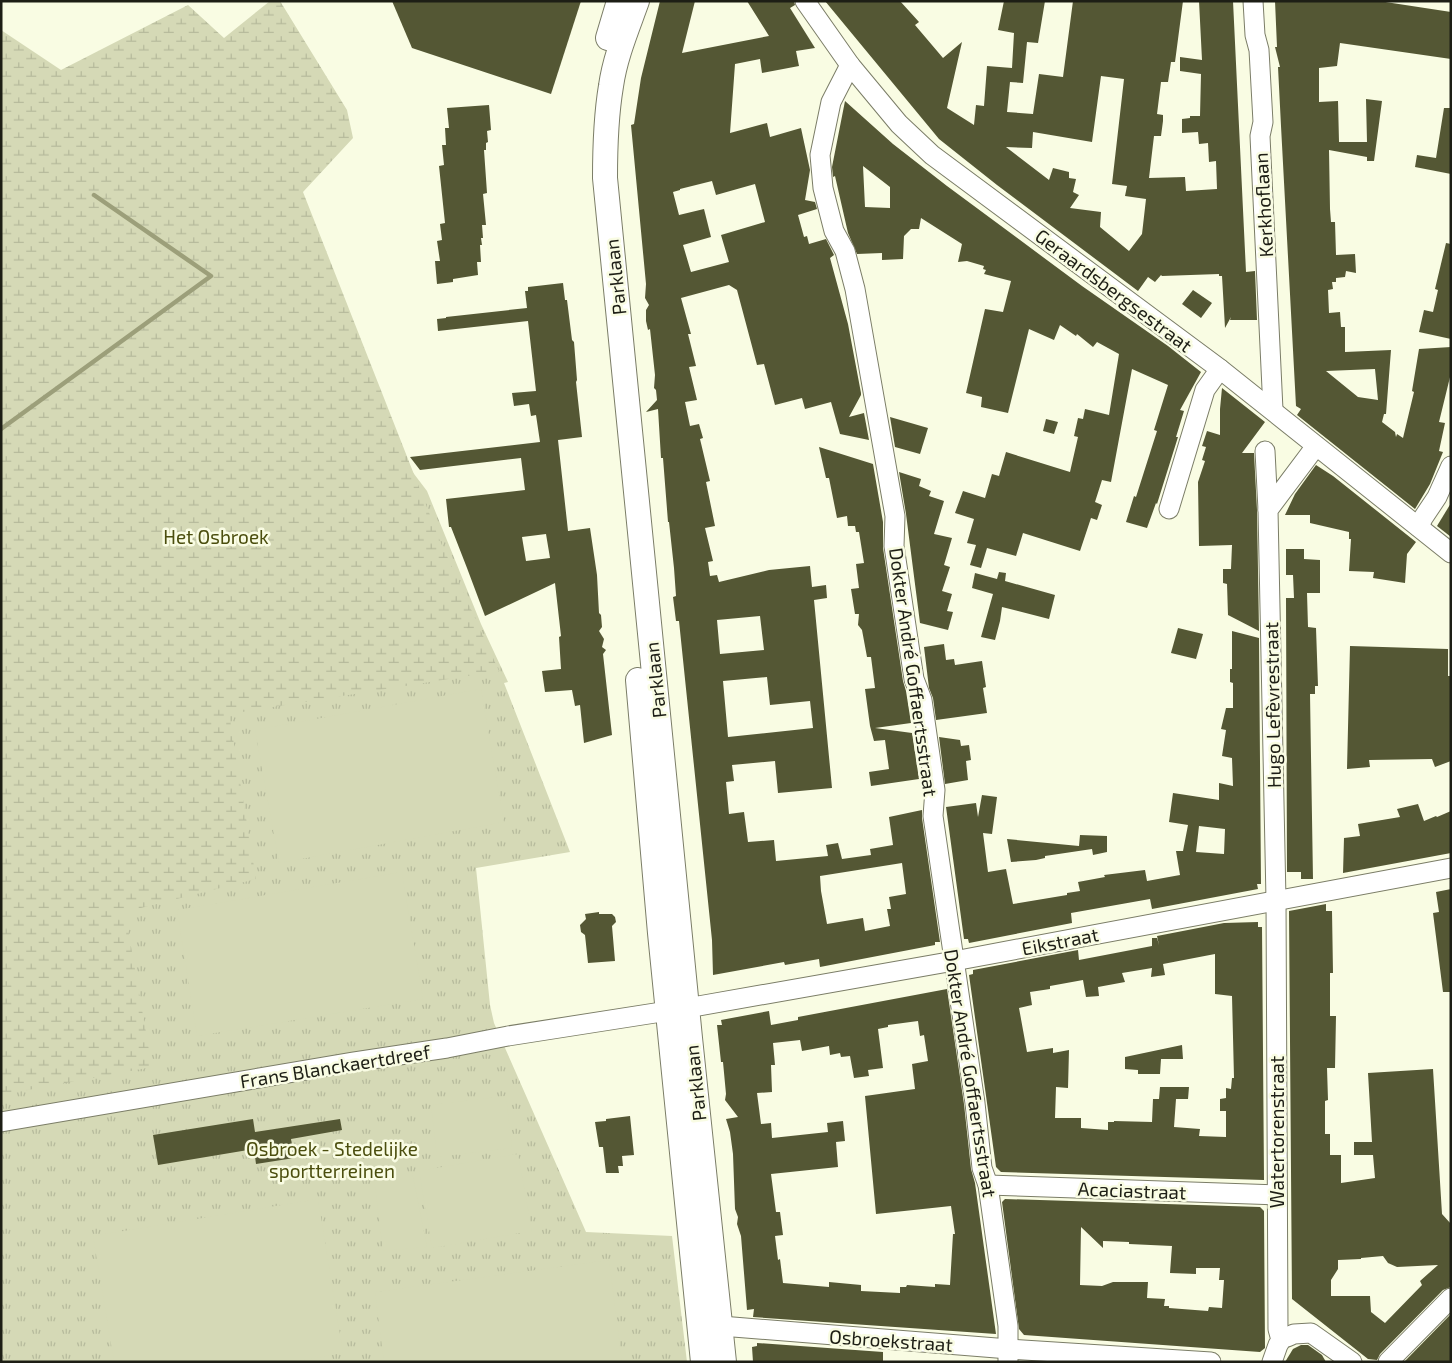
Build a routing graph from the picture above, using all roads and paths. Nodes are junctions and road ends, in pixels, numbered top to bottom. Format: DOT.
graph roads {
  1 [pos="619,1"];
  2 [pos="637,1"];
  3 [pos="805,1"];
  4 [pos="1253,1"];
  5 [pos="850,64"];
  6 [pos="1220,369"];
  7 [pos="1273,410"];
  8 [pos="1316,446"];
  9 [pos="1265,451"];
  10 [pos="1451,466"];
  11 [pos="1169,509"];
  12 [pos="1268,510"];
  13 [pos="1419,527"];
  14 [pos="1451,553"];
  15 [pos="1451,868"];
  16 [pos="1276,900"];
  17 [pos="954,961"];
  18 [pos="678,1009"];
  19 [pos="1,1122"];
  20 [pos="988,1185"];
  21 [pos="1276,1195"];
  22 [pos="1451,1298"];
  23 [pos="721,1326"];
  24 [pos="1288,1337"];
  25 [pos="1008,1355"];
  26 [pos="703,1362"];
  27 [pos="724,1362"];
  28 [pos="1211,1362"];
  29 [pos="1272,1362"];
  30 [pos="1352,1362"];
  31 [pos="1388,1362"];
  1 -- 18 [label="main road, Parklaan"];
  2 -- 18 [label="main road, Parklaan"];
  3 -- 5 [label="street, Geraardsbergsestraat"];
  4 -- 7 [label="street, Kerkhoflaan"];
  5 -- 6 [label="street, Geraardsbergsestraat"];
  5 -- 17 [label="street, Dokter André Goffaertsstraat"];
  6 -- 7 [label="street, Geraardsbergsestraat"];
  6 -- 11 [label="street"];
  7 -- 8 [label="street, Geraardsbergsestraat"];
  8 -- 12 [label="street"];
  8 -- 13 [label="street, Geraardsbergsestraat"];
  9 -- 12 [label="street, Hugo Lefèvrestraat"];
  10 -- 13 [label="street"];
  12 -- 16 [label="street, Hugo Lefèvrestraat"];
  13 -- 14 [label="street, Geraardsbergsestraat"];
  15 -- 16 [label="street, Eikstraat"];
  16 -- 17 [label="street, Eikstraat"];
  16 -- 21 [label="street, Watertorenstraat"];
  17 -- 18 [label="street, Eikstraat"];
  17 -- 20 [label="street, Dokter André Goffaertsstraat"];
  18 -- 19 [label="street, Frans Blanckaertdreef"];
  18 -- 23 [label="main road, Parklaan"];
  18 -- 26 [label="main road, Parklaan"];
  20 -- 21 [label="street, Acaciastraat"];
  20 -- 25 [label="street, Dokter André Goffaertsstraat"];
  21 -- 29 [label="street, Watertorenstraat"];
  22 -- 31 [label="street"];
  23 -- 25 [label="street, Osbroekstraat"];
  23 -- 27 [label="main road, Parklaan"];
  24 -- 30 [label="street"];
  25 -- 28 [label="street, Osbroekstraat"];
}
